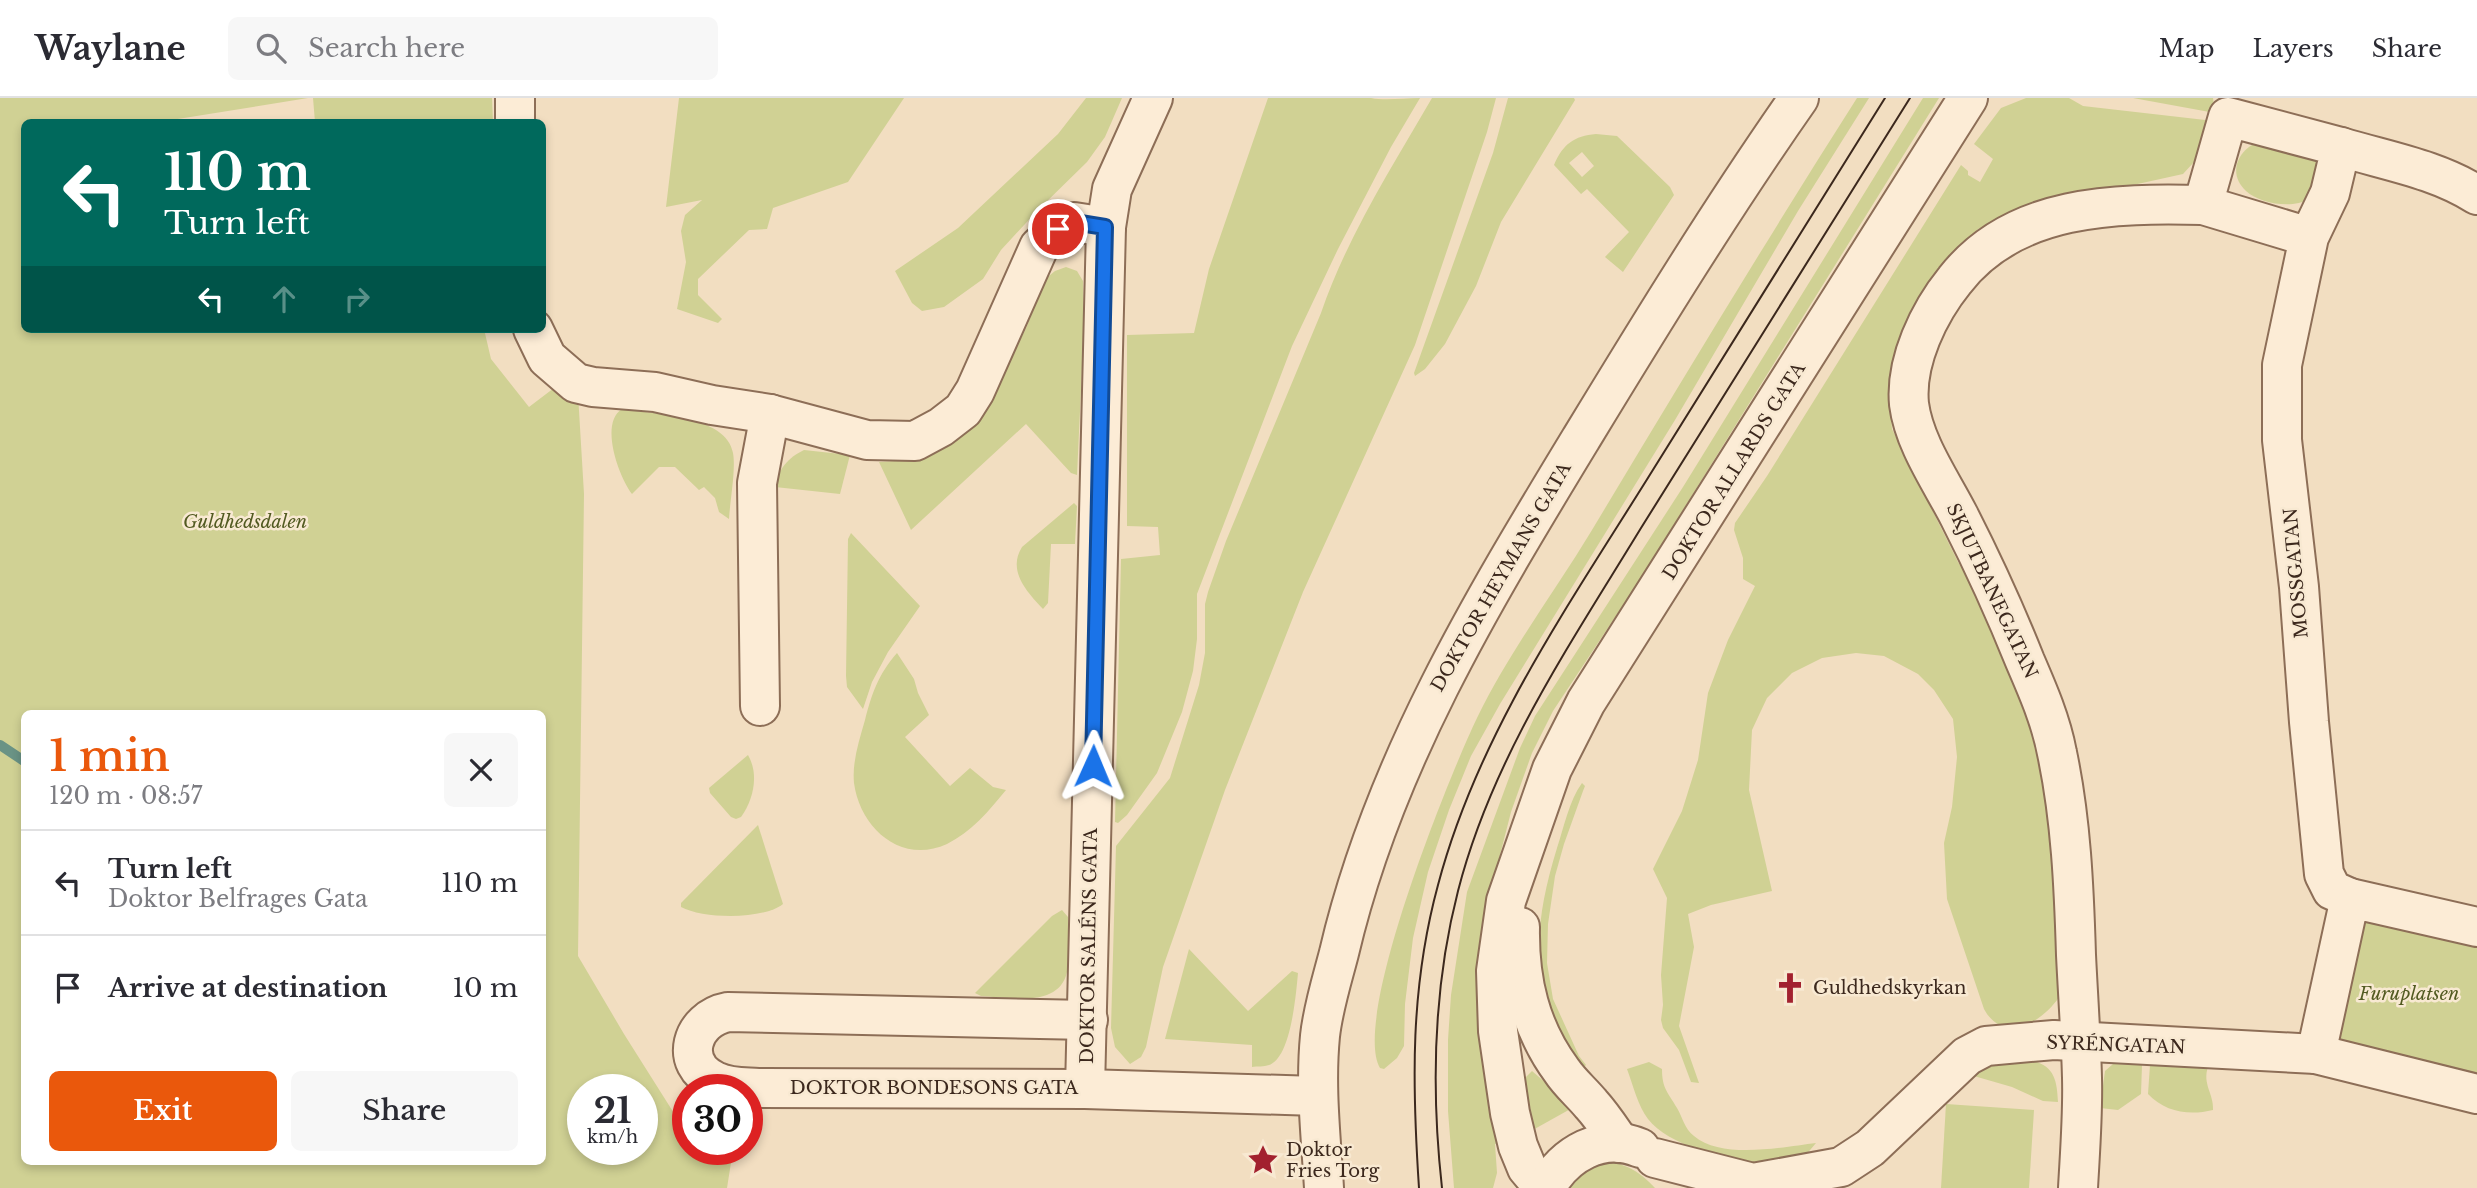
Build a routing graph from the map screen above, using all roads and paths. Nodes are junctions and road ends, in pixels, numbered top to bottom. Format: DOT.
graph roads {
  1 [pos="515,98"];
  2 [pos="1153,98"];
  3 [pos="1799,98"];
  4 [pos="1968,98"];
  5 [pos="2227,107"];
  6 [pos="515,119"];
  7 [pos="2341,147"];
  8 [pos="2477,195"];
  9 [pos="2203,205"];
  10 [pos="1105,227"];
  11 [pos="2309,237"];
  12 [pos="535,333"];
  13 [pos="770,414"];
  14 [pos="760,706"];
  15 [pos="1524,855"];
  16 [pos="2350,898"];
  17 [pos="2477,927"];
  18 [pos="1088,1020"];
  19 [pos="2080,1042"];
  20 [pos="2316,1054"];
  21 [pos="1085,1089"];
  22 [pos="2477,1094"];
  23 [pos="1317,1096"];
  24 [pos="1620,1143"];
  25 [pos="1665,1173"];
  26 [pos="1750,1185"];
  27 [pos="1325,1188"];
  28 [pos="1545,1188"];
  29 [pos="2078,1188"];
  1 -- 6 [label="street"];
  2 -- 10 [label="street, DOKTOR SALÉNS GATA"];
  3 -- 23 [label="street, DOKTOR HEYMANS GATA"];
  4 -- 15 [label="street, DOKTOR ALLARDS GATA"];
  5 -- 7 [label="street"];
  5 -- 9 [label="street"];
  7 -- 8 [label="street"];
  7 -- 11 [label="street, MOSSGATAN"];
  9 -- 11 [label="street, SKJUTBANEGATAN"];
  9 -- 19 [label="street, SKJUTBANEGATAN"];
  10 -- 13 [label="street"];
  10 -- 18 [label="street, DOKTOR SALÉNS GATA"];
  11 -- 16 [label="street, MOSSGATAN"];
  12 -- 13 [label="street"];
  13 -- 14 [label="street"];
  15 -- 24 [label="street, DOKTOR ALLARDS GATA"];
  15 -- 28 [label="street, DOKTOR ALLARDS GATA"];
  16 -- 17 [label="street"];
  16 -- 20 [label="street"];
  18 -- 21 [label="street, DOKTOR SALÉNS GATA"];
  18 -- 21 [label="street, DOKTOR BONDESONS GATA"];
  19 -- 20 [label="street, SYRÉNGATAN"];
  19 -- 26 [label="street, SYRÉNGATAN"];
  19 -- 29 [label="street, SKJUTBANEGATAN"];
  20 -- 22 [label="street"];
  21 -- 23 [label="street, DOKTOR BONDESONS GATA"];
  23 -- 27 [label="street, DOKTOR HEYMANS GATA"];
  24 -- 25 [label="street"];
  24 -- 28 [label="street, DOKTOR ALLARDS GATA"];
  25 -- 26 [label="street, SYRÉNGATAN"];
}
